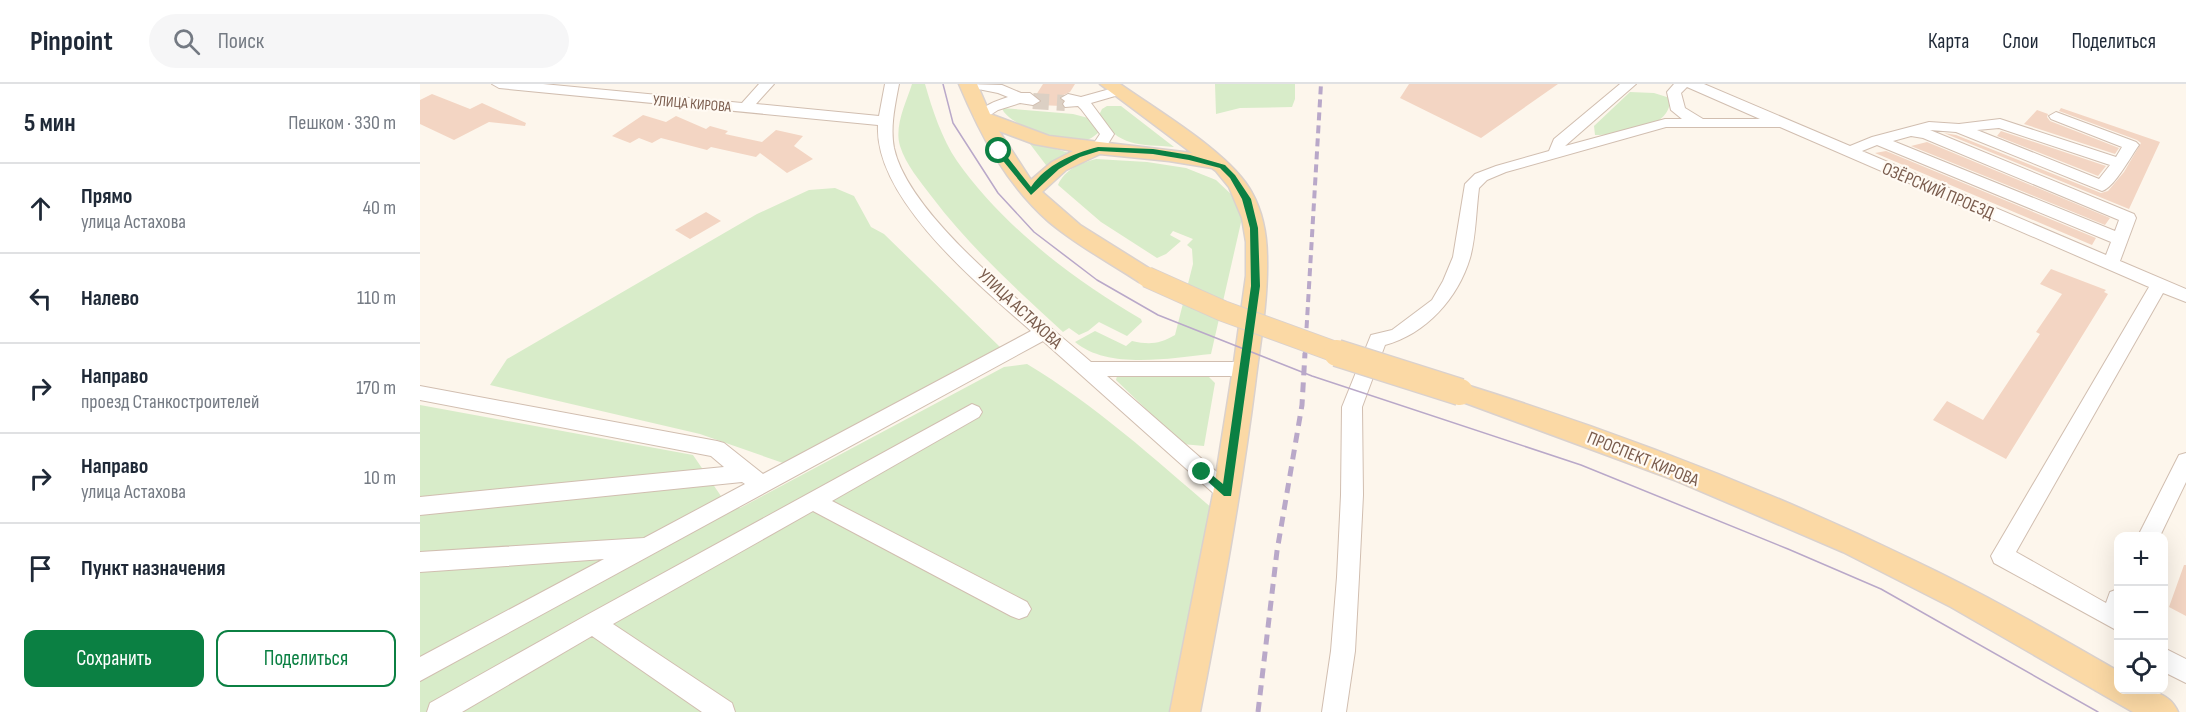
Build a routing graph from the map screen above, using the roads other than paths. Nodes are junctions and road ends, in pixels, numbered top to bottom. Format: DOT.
graph roads {
  1 [pos="499,84"];
  2 [pos="767,84"];
  3 [pos="892,84"];
  4 [pos="968,84"];
  5 [pos="973,84"];
  6 [pos="1629,84"];
  7 [pos="1682,84"];
  8 [pos="1692,84"];
  9 [pos="1113,87"];
  10 [pos="567,88"];
  11 [pos="745,108"];
  12 [pos="2056,116"];
  13 [pos="981,117"];
  14 [pos="885,121"];
  15 [pos="1782,123"];
  16 [pos="1701,124"];
  17 [pos="1959,128"];
  18 [pos="1906,131"];
  19 [pos="1877,140"];
  20 [pos="1098,149"];
  21 [pos="1851,153"];
  22 [pos="1555,155"];
  23 [pos="2119,163"];
  24 [pos="1223,167"];
  25 [pos="1031,193"];
  26 [pos="2119,239"];
  27 [pos="2110,264"];
  28 [pos="2159,285"];
  29 [pos="2186,296"];
  30 [pos="1044,332"];
  31 [pos="1084,369"];
  32 [pos="1245,369"];
  33 [pos="420,393"];
  34 [pos="972,412"];
  35 [pos="2186,461"];
  36 [pos="754,479"];
  37 [pos="1227,493"];
  38 [pos="813,501"];
  39 [pos="420,506"];
  40 [pos="2151,532"];
  41 [pos="648,546"];
  42 [pos="420,562"];
  43 [pos="1019,609"];
  44 [pos="2114,619"];
  45 [pos="593,624"];
  46 [pos="2168,662"];
  47 [pos="420,670"];
  48 [pos="2186,672"];
  49 [pos="2114,685"];
  50 [pos="2130,694"];
  51 [pos="439,712"];
  52 [pos="723,712"];
  53 [pos="1185,712"];
  54 [pos="1334,712"];
  55 [pos="2163,712"];
  1 -- 10 [label="street, УЛИЦА КИРОВА"];
  2 -- 11 [label="street"];
  3 -- 14 [label="street, УЛИЦА АСТАХОВА"];
  4 -- 13 [label="main road"];
  5 -- 13 [label="street"];
  6 -- 22 [label="street"];
  7 -- 16 [label="street"];
  8 -- 15 [label="street, ОЗЁРСКИЙ ПРОЕЗД"];
  9 -- 20 [label="street"];
  9 -- 24 [label="main road"];
  10 -- 11 [label="street, УЛИЦА КИРОВА"];
  11 -- 14 [label="street, УЛИЦА КИРОВА"];
  12 -- 23 [label="street"];
  13 -- 20 [label="main road"];
  13 -- 25 [label="main road"];
  14 -- 30 [label="street, УЛИЦА АСТАХОВА"];
  15 -- 16 [label="street"];
  15 -- 21 [label="street, ОЗЁРСКИЙ ПРОЕЗД"];
  16 -- 22 [label="street"];
  17 -- 18 [label="street"];
  17 -- 23 [label="street"];
  17 -- 23 [label="street"];
  18 -- 19 [label="street"];
  18 -- 26 [label="street"];
  19 -- 21 [label="street"];
  19 -- 26 [label="street"];
  20 -- 24 [label="main road"];
  20 -- 25 [label="main road"];
  21 -- 27 [label="street, ОЗЁРСКИЙ ПРОЕЗД"];
  22 -- 54 [label="street"];
  24 -- 32 [label="main road"];
  25 -- 49 [label="main road, ПРОСПЕКТ КИРОВА, bridge"];
  26 -- 27 [label="street"];
  27 -- 28 [label="street, ОЗЁРСКИЙ ПРОЕЗД"];
  28 -- 29 [label="street, ОЗЁРСКИЙ ПРОЕЗД"];
  28 -- 44 [label="street"];
  30 -- 31 [label="street, УЛИЦА АСТАХОВА"];
  30 -- 36 [label="street"];
  31 -- 32 [label="street"];
  31 -- 37 [label="street, УЛИЦА АСТАХОВА"];
  32 -- 37 [label="main road"];
  33 -- 36 [label="street"];
  34 -- 38 [label="street"];
  35 -- 40 [label="street"];
  36 -- 39 [label="street"];
  36 -- 41 [label="street"];
  37 -- 53 [label="main road"];
  38 -- 43 [label="street"];
  38 -- 45 [label="street"];
  41 -- 42 [label="street"];
  41 -- 47 [label="street"];
  45 -- 51 [label="street"];
  45 -- 52 [label="street"];
  46 -- 48 [label="street"];
  50 -- 55 [label="main road"];
}
